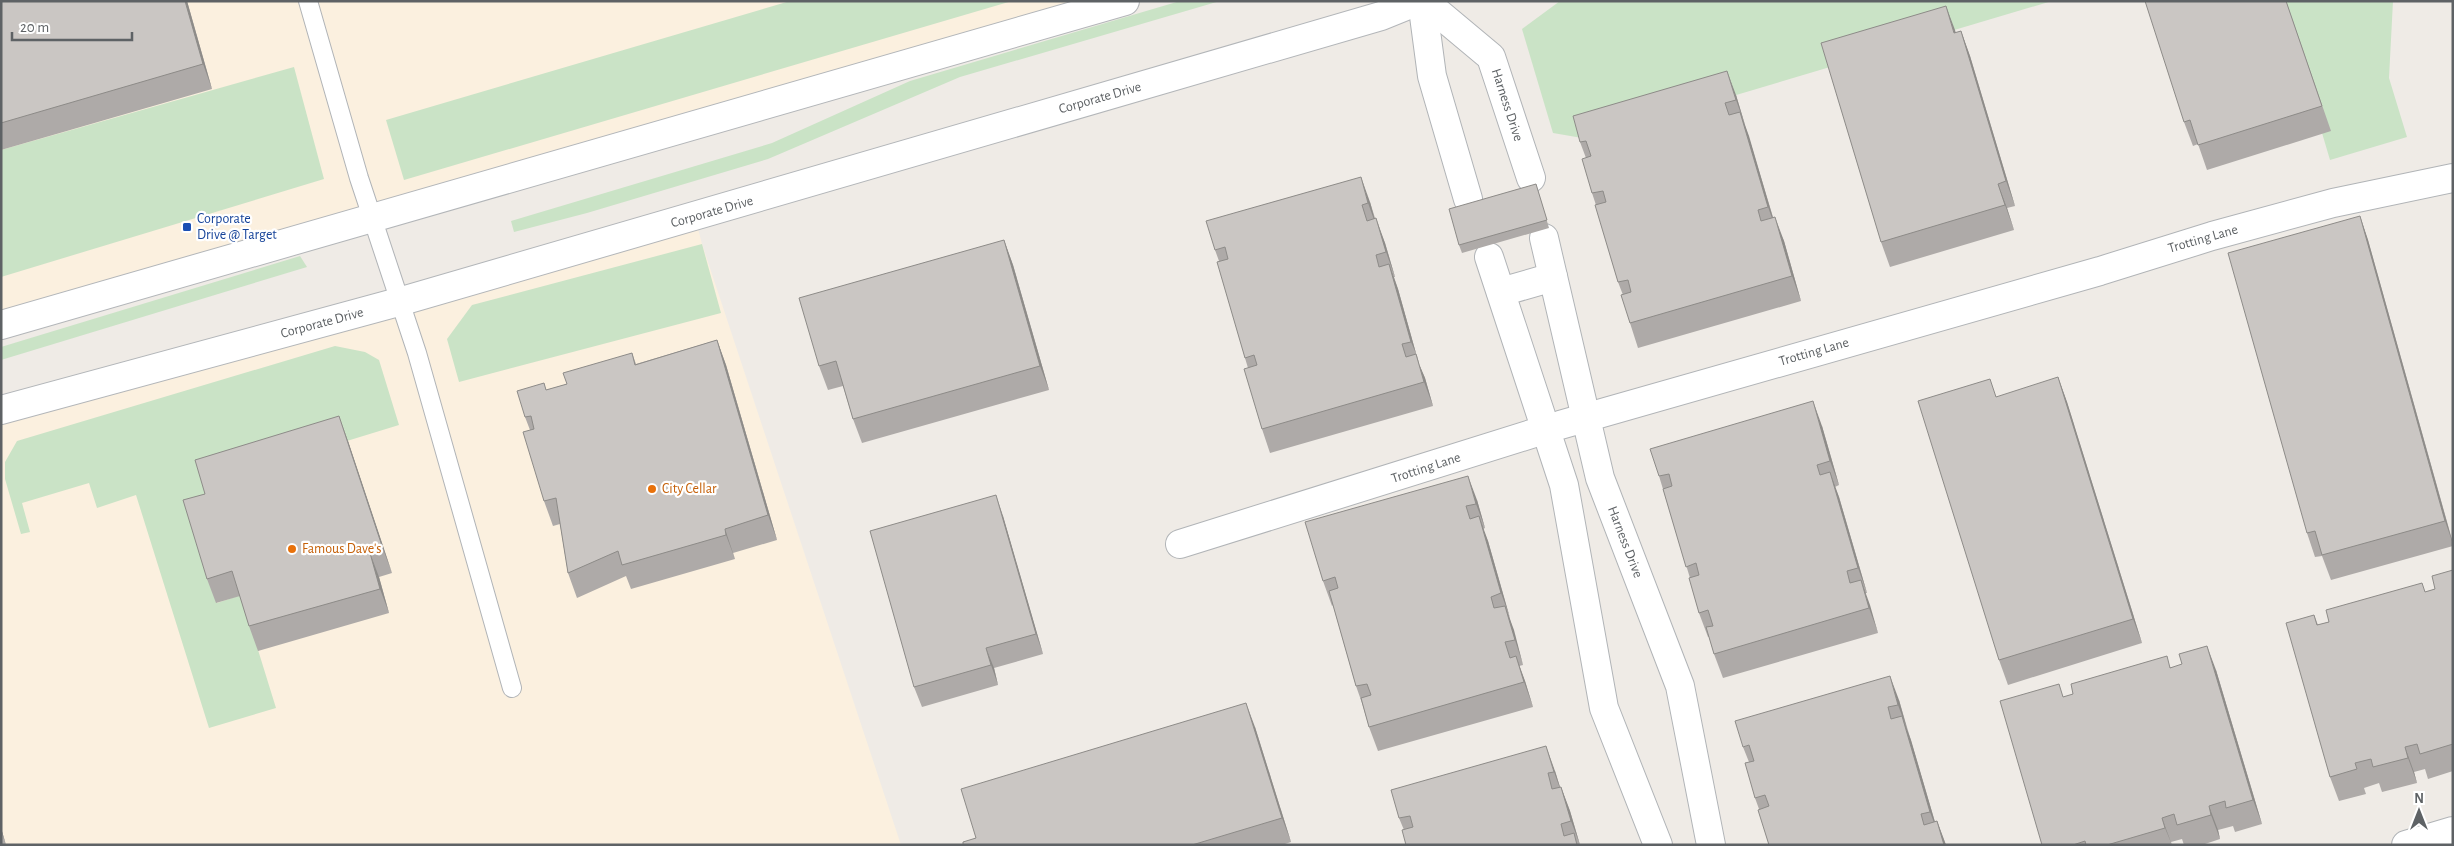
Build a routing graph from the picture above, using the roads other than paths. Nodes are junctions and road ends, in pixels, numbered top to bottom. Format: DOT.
graph roads {
  1 [pos="308,1"];
  2 [pos="1125,1"];
  3 [pos="1418,1"];
  4 [pos="1423,1"];
  5 [pos="1531,178"];
  6 [pos="2453,178"];
  7 [pos="1468,199"];
  8 [pos="374,219"];
  9 [pos="1544,238"];
  10 [pos="1489,257"];
  11 [pos="1553,277"];
  12 [pos="1501,292"];
  13 [pos="402,301"];
  14 [pos="1,325"];
  15 [pos="1,410"];
  16 [pos="1586,418"];
  17 [pos="1546,430"];
  18 [pos="1180,544"];
  19 [pos="512,688"];
  20 [pos="2453,831"];
  21 [pos="1658,845"];
  22 [pos="1711,845"];
  23 [pos="2406,845"];
  1 -- 8 [label="lane"];
  2 -- 8 [label="street"];
  3 -- 13 [label="street, Corporate Drive"];
  4 -- 5 [label="street, Harness Drive"];
  4 -- 7 [label="street, Harness Drive"];
  6 -- 16 [label="street, Trotting Lane"];
  8 -- 13 [label="lane"];
  8 -- 14 [label="street"];
  9 -- 11 [label="street, Harness Drive"];
  10 -- 12 [label="street"];
  11 -- 12 [label="street"];
  11 -- 16 [label="street, Harness Drive"];
  12 -- 17 [label="street"];
  13 -- 15 [label="street, Corporate Drive"];
  13 -- 19 [label="lane"];
  16 -- 17 [label="street, Trotting Lane"];
  16 -- 22 [label="street, Harness Drive"];
  17 -- 18 [label="street, Trotting Lane"];
  17 -- 21 [label="street"];
  20 -- 23 [label="street"];
}
